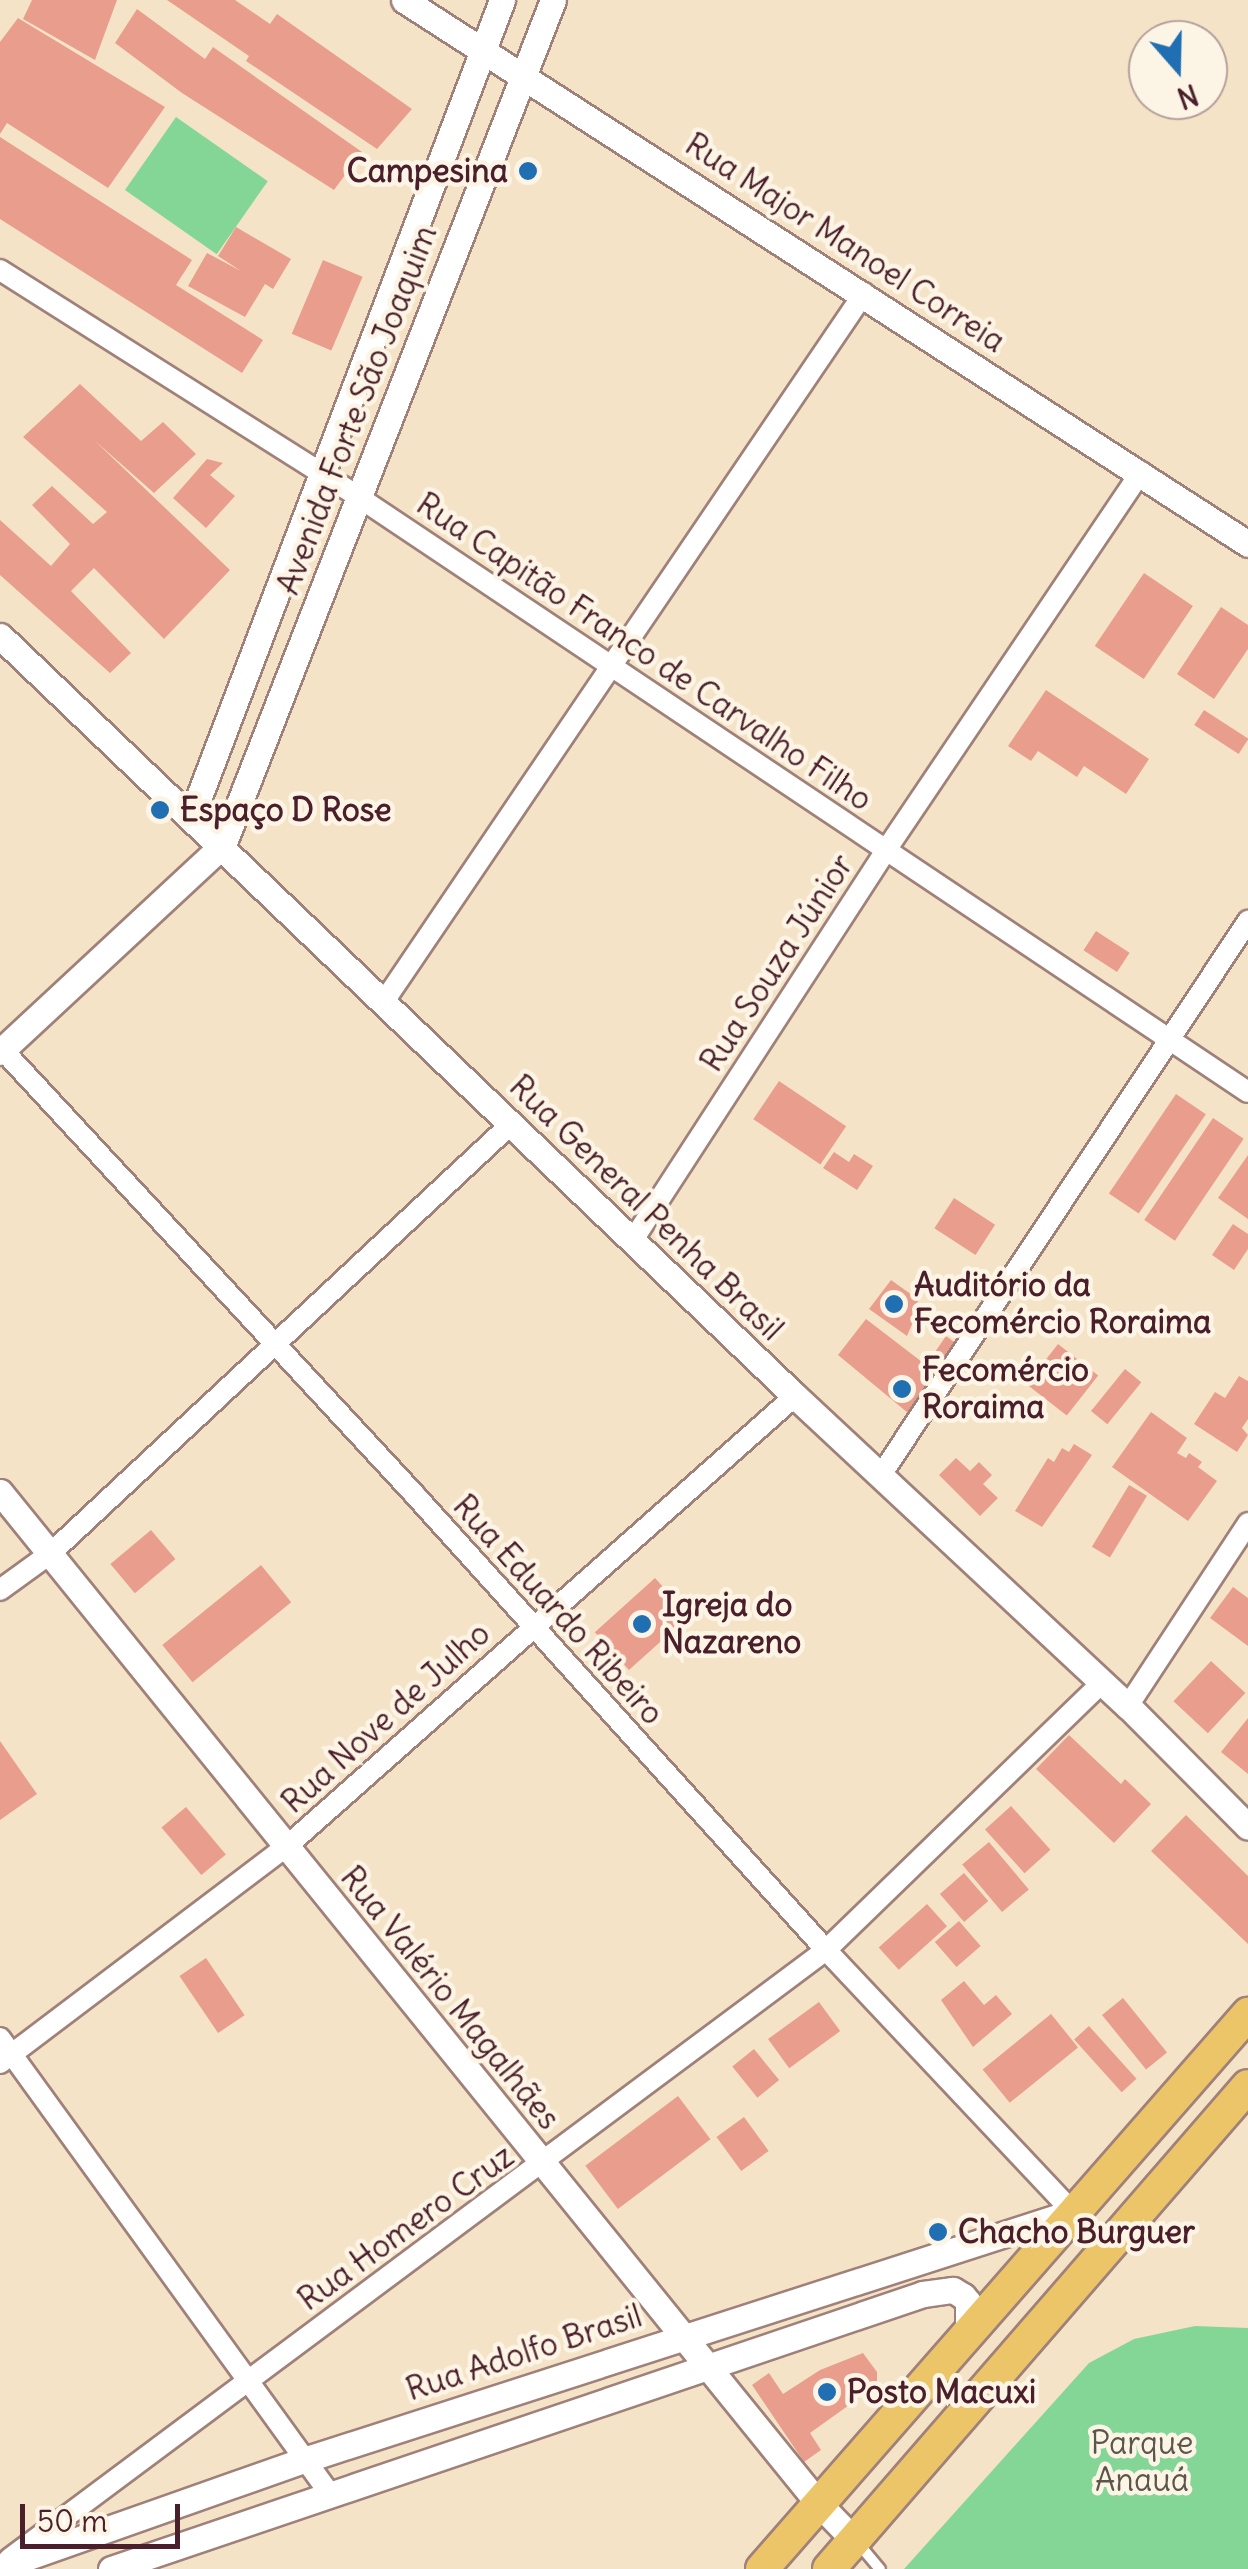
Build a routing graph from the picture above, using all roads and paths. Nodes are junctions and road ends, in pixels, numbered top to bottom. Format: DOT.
graph roads {
  1 [pos="404,0"];
  2 [pos="502,0"];
  3 [pos="553,0"];
  4 [pos="483,52"];
  5 [pos="524,77"];
  6 [pos="0,270"];
  7 [pos="864,294"];
  8 [pos="1140,472"];
  9 [pos="324,476"];
  10 [pos="360,498"];
  11 [pos="1248,544"];
  12 [pos="0,636"];
  13 [pos="609,665"];
  14 [pos="192,815"];
  15 [pos="222,844"];
  16 [pos="886,850"];
  17 [pos="1248,921"];
  18 [pos="385,1000"];
  19 [pos="1169,1040"];
  20 [pos="1,1050"];
  21 [pos="1248,1092"];
  22 [pos="511,1124"];
  23 [pos="633,1240"];
  24 [pos="278,1346"];
  25 [pos="795,1396"];
  26 [pos="881,1475"];
  27 [pos="0,1492"];
  28 [pos="1248,1522"];
  29 [pos="51,1553"];
  30 [pos="0,1590"];
  31 [pos="533,1628"];
  32 [pos="1102,1683"];
  33 [pos="1128,1706"];
  34 [pos="1248,1827"];
  35 [pos="286,1847"];
  36 [pos="826,1950"];
  37 [pos="1248,2014"];
  38 [pos="4,2052"];
  39 [pos="1248,2086"];
  40 [pos="543,2164"];
  41 [pos="1073,2212"];
  42 [pos="968,2334"];
  43 [pos="684,2335"];
  44 [pos="707,2364"];
  45 [pos="250,2380"];
  46 [pos="307,2459"];
  47 [pos="330,2494"];
  48 [pos="819,2504"];
  49 [pos="854,2540"];
  50 [pos="143,2564"];
  51 [pos="0,2566"];
  52 [pos="111,2569"];
  53 [pos="762,2569"];
  54 [pos="829,2569"];
  55 [pos="880,2569"];
  1 -- 4 [label="street, Rua Major Manoel Correia"];
  2 -- 4 [label="street, Avenida Forte São Joaquim"];
  3 -- 5 [label="street, Avenida Forte São Joaquim"];
  4 -- 5 [label="street, Rua Major Manoel Correia"];
  4 -- 9 [label="street, Avenida Forte São Joaquim"];
  5 -- 7 [label="street, Rua Major Manoel Correia"];
  5 -- 10 [label="street, Avenida Forte São Joaquim"];
  6 -- 9 [label="street, Rua Capitão Franco de Carvalho Filho"];
  7 -- 8 [label="street, Rua Major Manoel Correia"];
  7 -- 13 [label="street"];
  8 -- 11 [label="street, Rua Major Manoel Correia"];
  8 -- 16 [label="street, Rua Souza Júnior"];
  9 -- 10 [label="street, Rua Capitão Franco de Carvalho Filho"];
  9 -- 14 [label="street, Avenida Forte São Joaquim"];
  10 -- 13 [label="street, Rua Capitão Franco de Carvalho Filho"];
  10 -- 15 [label="street, Avenida Forte São Joaquim"];
  12 -- 14 [label="street, Rua General Penha Brasil"];
  13 -- 16 [label="street, Rua Capitão Franco de Carvalho Filho"];
  13 -- 18 [label="street"];
  14 -- 15 [label="street, Rua General Penha Brasil"];
  15 -- 18 [label="street, Rua General Penha Brasil"];
  15 -- 20 [label="street"];
  16 -- 19 [label="street, Rua Capitão Franco de Carvalho Filho"];
  16 -- 23 [label="street, Rua Souza Júnior"];
  17 -- 19 [label="street"];
  18 -- 22 [label="street, Rua General Penha Brasil"];
  19 -- 21 [label="street, Rua Capitão Franco de Carvalho Filho"];
  19 -- 26 [label="street"];
  20 -- 24 [label="street, Rua Eduardo Ribeiro"];
  22 -- 23 [label="street, Rua General Penha Brasil"];
  22 -- 24 [label="street"];
  23 -- 25 [label="street, Rua General Penha Brasil"];
  24 -- 29 [label="street"];
  24 -- 31 [label="street, Rua Eduardo Ribeiro"];
  25 -- 26 [label="street, Rua General Penha Brasil"];
  25 -- 31 [label="street, Rua Nove de Julho"];
  26 -- 32 [label="street, Rua General Penha Brasil"];
  27 -- 29 [label="street, Rua Valério Magalhães"];
  28 -- 33 [label="street"];
  29 -- 30 [label="street"];
  29 -- 35 [label="street, Rua Valério Magalhães"];
  31 -- 35 [label="street, Rua Nove de Julho"];
  31 -- 36 [label="street, Rua Eduardo Ribeiro"];
  32 -- 33 [label="street, Rua General Penha Brasil"];
  32 -- 36 [label="street, Rua Homero Cruz"];
  33 -- 34 [label="street, Rua General Penha Brasil"];
  35 -- 38 [label="street, Rua Nove de Julho"];
  35 -- 40 [label="street, Rua Valério Magalhães"];
  36 -- 40 [label="street, Rua Homero Cruz"];
  36 -- 41 [label="street, Rua Eduardo Ribeiro"];
  37 -- 41 [label="main road"];
  38 -- 45 [label="street"];
  39 -- 49 [label="main road"];
  40 -- 43 [label="street, Rua Valério Magalhães"];
  40 -- 45 [label="street, Rua Homero Cruz"];
  41 -- 42 [label="main road"];
  41 -- 43 [label="street, Rua Adolfo Brasil"];
  42 -- 44 [label="street"];
  42 -- 48 [label="main road"];
  43 -- 44 [label="street, Rua Valério Magalhães"];
  43 -- 46 [label="street, Rua Adolfo Brasil"];
  44 -- 47 [label="street"];
  44 -- 48 [label="street, Rua Valério Magalhães"];
  45 -- 46 [label="street"];
  45 -- 51 [label="street, Rua Homero Cruz"];
  46 -- 47 [label="street"];
  46 -- 51 [label="street, Rua Adolfo Brasil"];
  47 -- 50 [label="street"];
  48 -- 49 [label="street, Rua Valério Magalhães"];
  48 -- 53 [label="main road"];
  49 -- 54 [label="main road"];
  49 -- 55 [label="lane"];
  50 -- 52 [label="street"];
}
